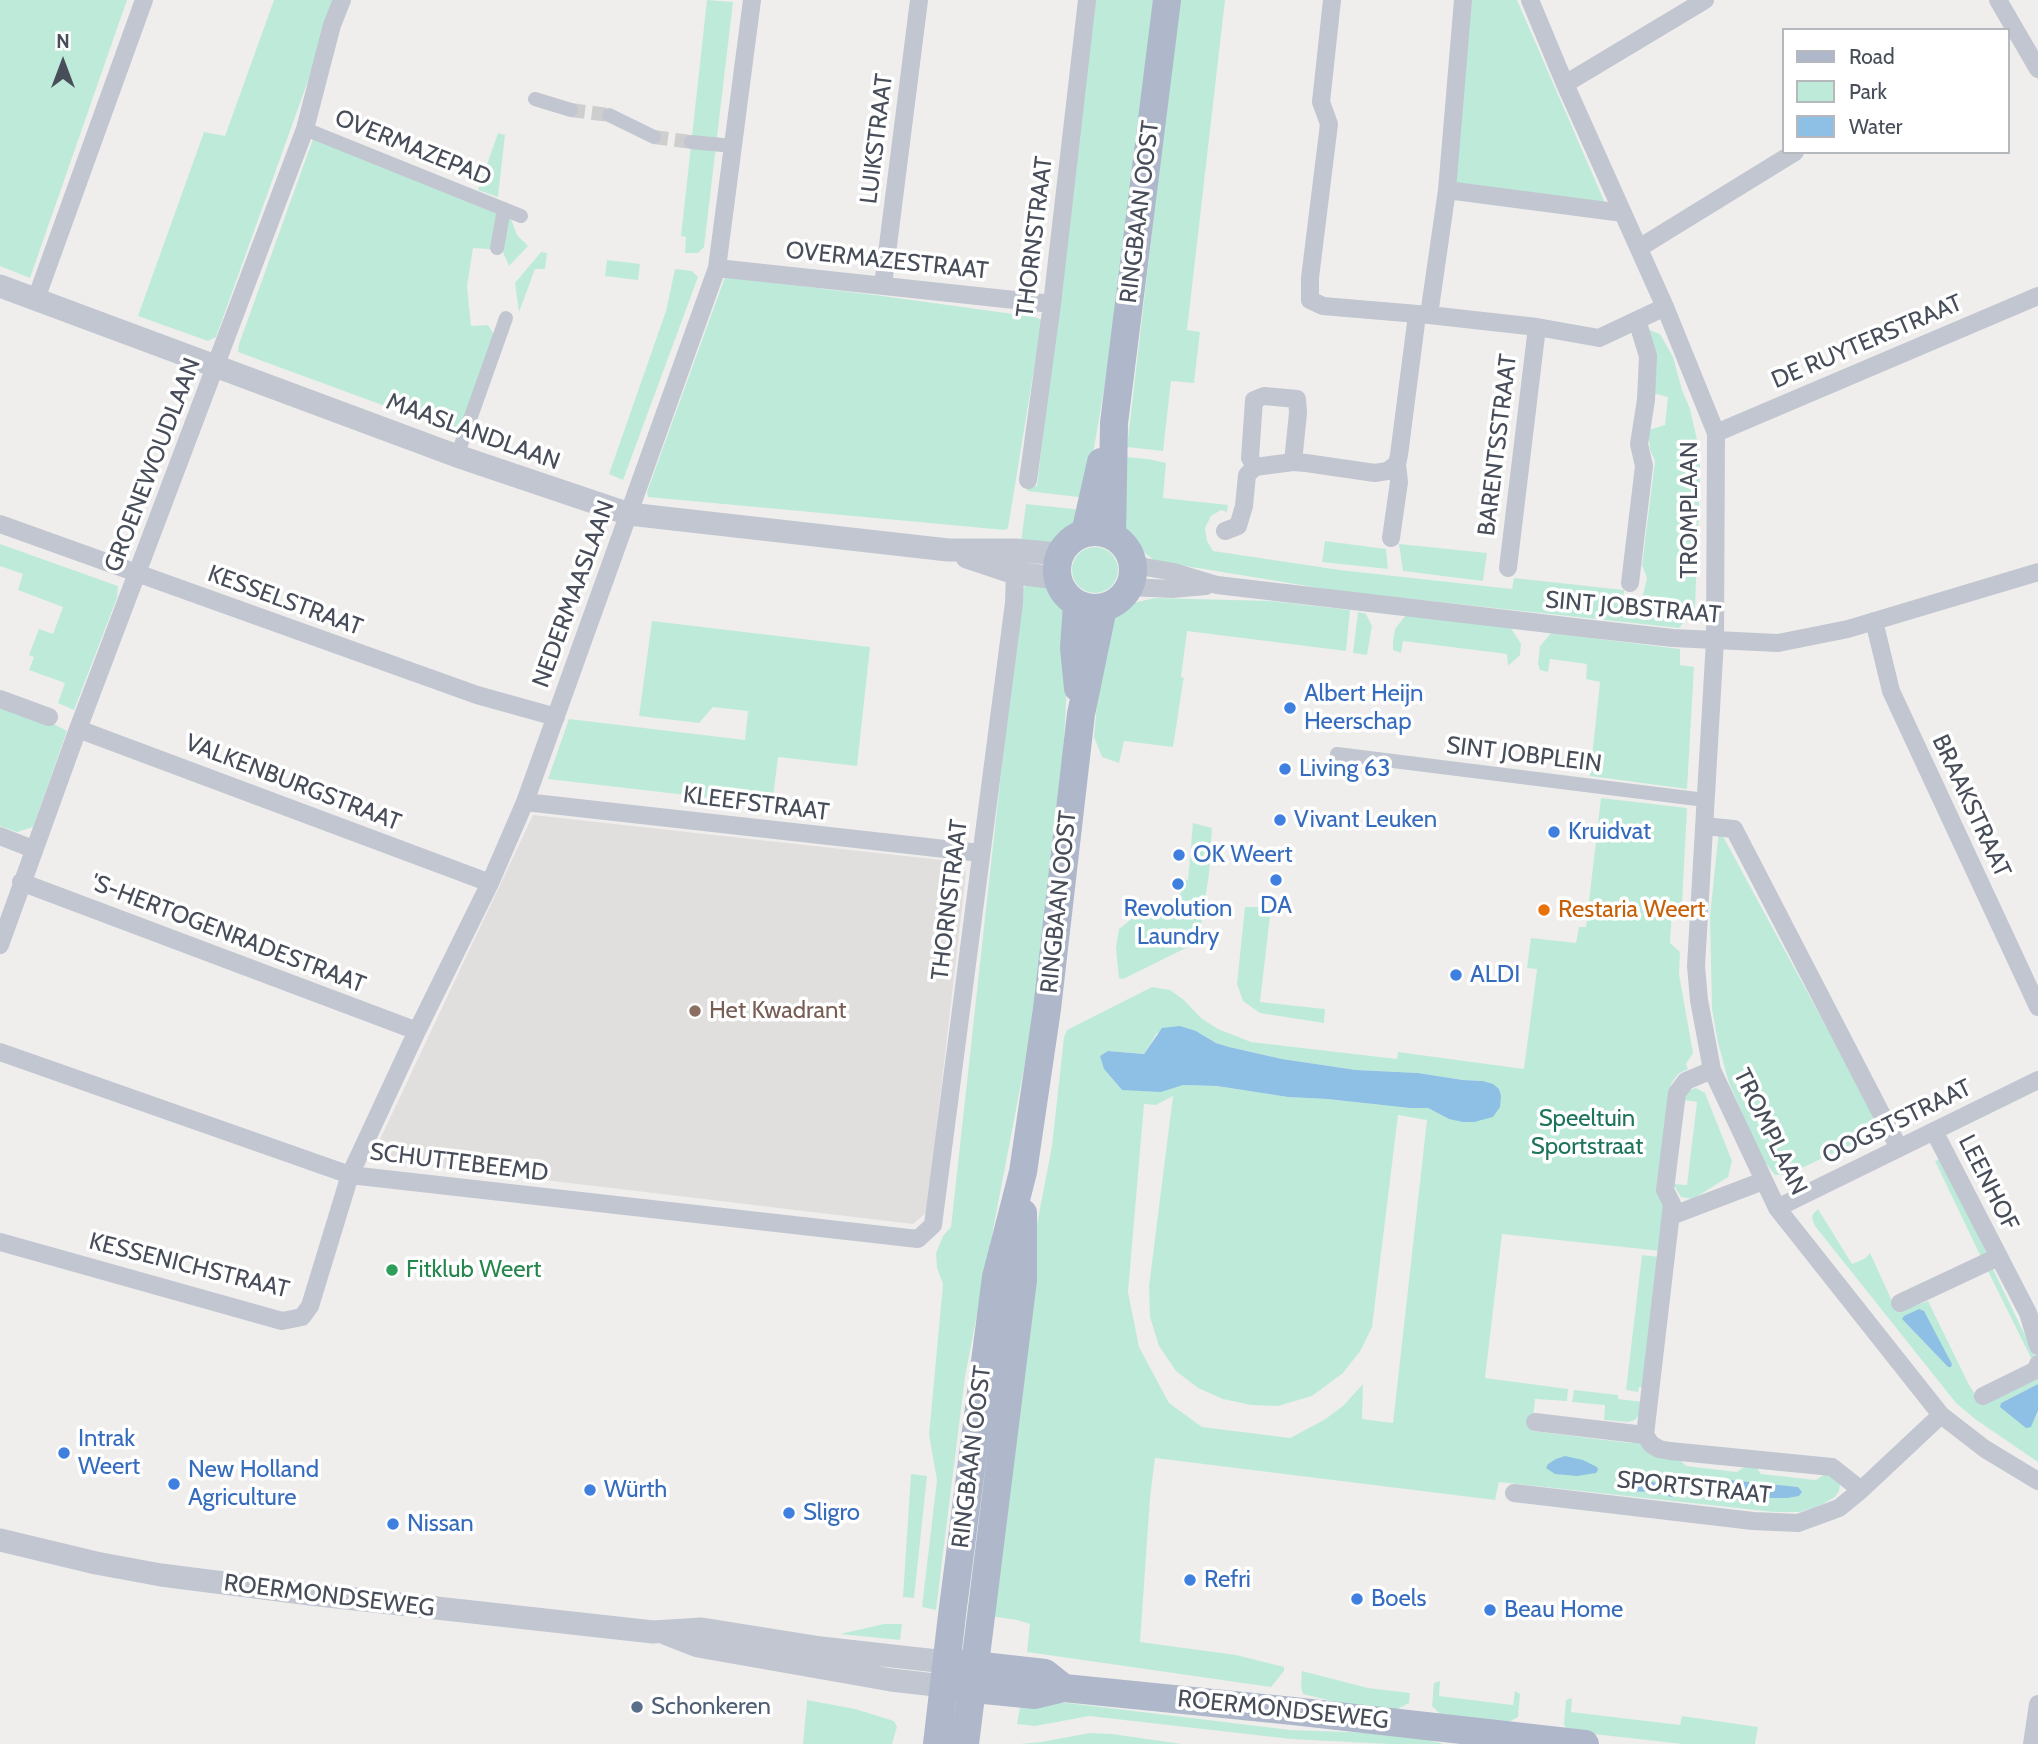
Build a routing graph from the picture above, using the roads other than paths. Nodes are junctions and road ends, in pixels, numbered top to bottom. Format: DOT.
graph roads {
  1 [pos="144,0"];
  2 [pos="342,0"];
  3 [pos="752,0"];
  4 [pos="919,0"];
  5 [pos="1087,0"];
  6 [pos="1167,0"];
  7 [pos="1332,0"];
  8 [pos="1463,0"];
  9 [pos="1530,0"];
  10 [pos="1705,0"];
  11 [pos="1998,0"];
  12 [pos="2005,26"];
  13 [pos="2010,33"];
  14 [pos="2038,69"];
  15 [pos="1565,84"];
  16 [pos="535,99"];
  17 [pos="571,110"];
  18 [pos="609,115"];
  19 [pos="305,128"];
  20 [pos="653,138"];
  21 [pos="691,142"];
  22 [pos="733,146"];
  23 [pos="1792,154"];
  24 [pos="1447,190"];
  25 [pos="504,209"];
  26 [pos="1623,213"];
  27 [pos="521,216"];
  28 [pos="497,248"];
  29 [pos="1639,248"];
  30 [pos="717,268"];
  31 [pos="884,285"];
  32 [pos="0,286"];
  33 [pos="2038,296"];
  34 [pos="36,299"];
  35 [pos="1052,304"];
  36 [pos="1665,307"];
  37 [pos="1423,315"];
  38 [pos="506,318"];
  39 [pos="1637,320"];
  40 [pos="1537,327"];
  41 [pos="216,365"];
  42 [pos="1716,433"];
  43 [pos="457,456"];
  44 [pos="1293,462"];
  45 [pos="1397,464"];
  46 [pos="1255,467"];
  47 [pos="1028,480"];
  48 [pos="629,514"];
  49 [pos="0,524"];
  50 [pos="1225,531"];
  51 [pos="1099,534"];
  52 [pos="1391,538"];
  53 [pos="947,550"];
  54 [pos="1058,566"];
  55 [pos="1508,568"];
  56 [pos="2038,572"];
  57 [pos="1015,573"];
  58 [pos="138,574"];
  59 [pos="1131,575"];
  60 [pos="1630,583"];
  61 [pos="1217,584"];
  62 [pos="1090,606"];
  63 [pos="1874,621"];
  64 [pos="1714,640"];
  65 [pos="0,699"];
  66 [pos="49,717"];
  67 [pos="556,717"];
  68 [pos="78,729"];
  69 [pos="1337,754"];
  70 [pos="1706,800"];
  71 [pos="525,802"];
  72 [pos="1704,826"];
  73 [pos="0,836"];
  74 [pos="33,849"];
  75 [pos="981,853"];
  76 [pos="21,882"];
  77 [pos="490,883"];
  78 [pos="0,945"];
  79 [pos="2038,1007"];
  80 [pos="418,1031"];
  81 [pos="0,1052"];
  82 [pos="1712,1070"];
  83 [pos="2038,1080"];
  84 [pos="1934,1131"];
  85 [pos="1899,1148"];
  86 [pos="1023,1172"];
  87 [pos="351,1175"];
  88 [pos="1763,1181"];
  89 [pos="1777,1208"];
  90 [pos="1671,1216"];
  91 [pos="928,1232"];
  92 [pos="0,1242"];
  93 [pos="1998,1257"];
  94 [pos="1900,1303"];
  95 [pos="2033,1313"];
  96 [pos="2038,1346"];
  97 [pos="2038,1364"];
  98 [pos="1983,1396"];
  99 [pos="1941,1415"];
  100 [pos="1535,1422"];
  101 [pos="1646,1435"];
  102 [pos="2038,1481"];
  103 [pos="1861,1490"];
  104 [pos="1514,1493"];
  105 [pos="0,1540"];
  106 [pos="945,1674"];
  107 [pos="974,1677"];
  108 [pos="2038,1704"];
  109 [pos="1529,1741"];
  110 [pos="937,1744"];
  111 [pos="965,1744"];
  112 [pos="1585,1744"];
  113 [pos="2032,1744"];
  1 -- 34 [label="street"];
  2 -- 19 [label="street, GROENEWOUDLAAN"];
  3 -- 22 [label="street, NEDERMAASLAAN"];
  4 -- 31 [label="street, LUIKSTRAAT"];
  5 -- 35 [label="street, THORNSTRAAT"];
  6 -- 51 [label="main road, RINGBAAN OOST"];
  7 -- 37 [label="street"];
  8 -- 24 [label="street"];
  9 -- 15 [label="street, TROMPLAAN"];
  10 -- 15 [label="street"];
  11 -- 12 [label="street"];
  13 -- 14 [label="street"];
  15 -- 26 [label="street, TROMPLAAN"];
  16 -- 17 [label="street"];
  18 -- 20 [label="street"];
  19 -- 25 [label="street, OVERMAZEPAD"];
  19 -- 41 [label="street, GROENEWOUDLAAN"];
  21 -- 22 [label="street"];
  22 -- 30 [label="street, NEDERMAASLAAN"];
  23 -- 29 [label="street"];
  24 -- 26 [label="street"];
  24 -- 37 [label="street"];
  25 -- 27 [label="street, OVERMAZEPAD"];
  25 -- 28 [label="street, OVERMAZEPAD"];
  26 -- 29 [label="street, TROMPLAAN"];
  29 -- 36 [label="street, TROMPLAAN"];
  30 -- 31 [label="street, OVERMAZESTRAAT"];
  30 -- 48 [label="street, NEDERMAASLAAN"];
  31 -- 35 [label="street, OVERMAZESTRAAT"];
  32 -- 34 [label="street, MAASLANDLAAN"];
  33 -- 42 [label="street, DE RUYTERSTRAAT"];
  34 -- 41 [label="street, MAASLANDLAAN"];
  35 -- 47 [label="street, THORNSTRAAT"];
  36 -- 39 [label="street"];
  36 -- 42 [label="street, TROMPLAAN"];
  37 -- 40 [label="street"];
  37 -- 45 [label="street"];
  38 -- 43 [label="street"];
  39 -- 40 [label="street"];
  39 -- 60 [label="street, TROMPLAAN"];
  40 -- 55 [label="street, BARENTSSTRAAT"];
  41 -- 43 [label="street, MAASLANDLAAN"];
  41 -- 58 [label="street, GROENEWOUDLAAN"];
  42 -- 64 [label="street, TROMPLAAN"];
  43 -- 48 [label="street, MAASLANDLAAN"];
  44 -- 45 [label="street"];
  44 -- 46 [label="street"];
  44 -- 46 [label="street"];
  45 -- 52 [label="street"];
  46 -- 50 [label="street"];
  48 -- 53 [label="street, MAASLANDLAAN"];
  48 -- 67 [label="street, NEDERMAASLAAN"];
  49 -- 58 [label="street, KESSELSTRAAT"];
  51 -- 54 [label="main road"];
  51 -- 59 [label="main road"];
  53 -- 54 [label="street, MAASLANDLAAN"];
  53 -- 57 [label="street, MAASLANDLAAN"];
  54 -- 57 [label="street, MAASLANDLAAN"];
  54 -- 62 [label="main road"];
  56 -- 63 [label="street, SINT JOBSTRAAT"];
  57 -- 75 [label="street, THORNSTRAAT"];
  58 -- 67 [label="street, KESSELSTRAAT"];
  58 -- 68 [label="street, GROENEWOUDLAAN"];
  59 -- 61 [label="street, SINT JOBSTRAAT"];
  59 -- 61 [label="street, SINT JOBSTRAAT"];
  59 -- 62 [label="main road"];
  61 -- 64 [label="street, SINT JOBSTRAAT"];
  62 -- 86 [label="main road, RINGBAAN OOST"];
  63 -- 64 [label="street, SINT JOBSTRAAT"];
  63 -- 79 [label="street, BRAAKSTRAAT"];
  64 -- 70 [label="street, TROMPLAAN"];
  65 -- 66 [label="street"];
  67 -- 71 [label="street, NEDERMAASLAAN"];
  68 -- 74 [label="street, GROENEWOUDLAAN"];
  68 -- 77 [label="street, VALKENBURGSTRAAT"];
  69 -- 70 [label="street, SINT JOBPLEIN"];
  70 -- 72 [label="street, TROMPLAAN"];
  71 -- 75 [label="street, KLEEFSTRAAT"];
  71 -- 77 [label="street, NEDERMAASLAAN"];
  72 -- 82 [label="street, TROMPLAAN"];
  72 -- 85 [label="street"];
  73 -- 74 [label="street"];
  74 -- 76 [label="street, GROENEWOUDLAAN"];
  75 -- 91 [label="street, THORNSTRAAT"];
  76 -- 78 [label="street, GROENEWOUDLAAN"];
  76 -- 80 [label="street, 'S-HERTOGENRADESTRAAT"];
  77 -- 80 [label="street, NEDERMAASLAAN"];
  80 -- 87 [label="street, NEDERMAASLAAN"];
  81 -- 87 [label="street, SCHUTTEBEEMD"];
  82 -- 88 [label="street, TROMPLAAN"];
  82 -- 90 [label="street, SPORTSTRAAT"];
  83 -- 84 [label="street, OOGSTSTRAAT"];
  84 -- 85 [label="street, OOGSTSTRAAT"];
  84 -- 93 [label="street, LEENHOF"];
  85 -- 89 [label="street, OOGSTSTRAAT"];
  86 -- 106 [label="main road, RINGBAAN OOST"];
  86 -- 107 [label="main road, RINGBAAN OOST"];
  87 -- 91 [label="street, SCHUTTEBEEMD"];
  87 -- 92 [label="street, KESSENICHSTRAAT"];
  88 -- 89 [label="street, TROMPLAAN"];
  88 -- 90 [label="street"];
  89 -- 99 [label="street, TROMPLAAN"];
  90 -- 101 [label="street, SPORTSTRAAT"];
  93 -- 94 [label="street, LEENHOF"];
  93 -- 95 [label="street, LEENHOF"];
  95 -- 96 [label="street, LEENHOF"];
  97 -- 98 [label="street"];
  99 -- 102 [label="street, TROMPLAAN"];
  99 -- 103 [label="street, SPORTSTRAAT"];
  100 -- 101 [label="street, SPORTSTRAAT"];
  101 -- 103 [label="street, SPORTSTRAAT"];
  103 -- 104 [label="street, SPORTSTRAAT"];
  105 -- 106 [label="street, ROERMONDSEWEG"];
  106 -- 107 [label="main road, ROERMONDSEWEG"];
  106 -- 110 [label="main road, RINGBAAN OOST"];
  107 -- 109 [label="main road, ROERMONDSEWEG"];
  107 -- 111 [label="main road, RINGBAAN OOST"];
  108 -- 113 [label="street"];
  109 -- 112 [label="main road, ROERMONDSEWEG"];
}
